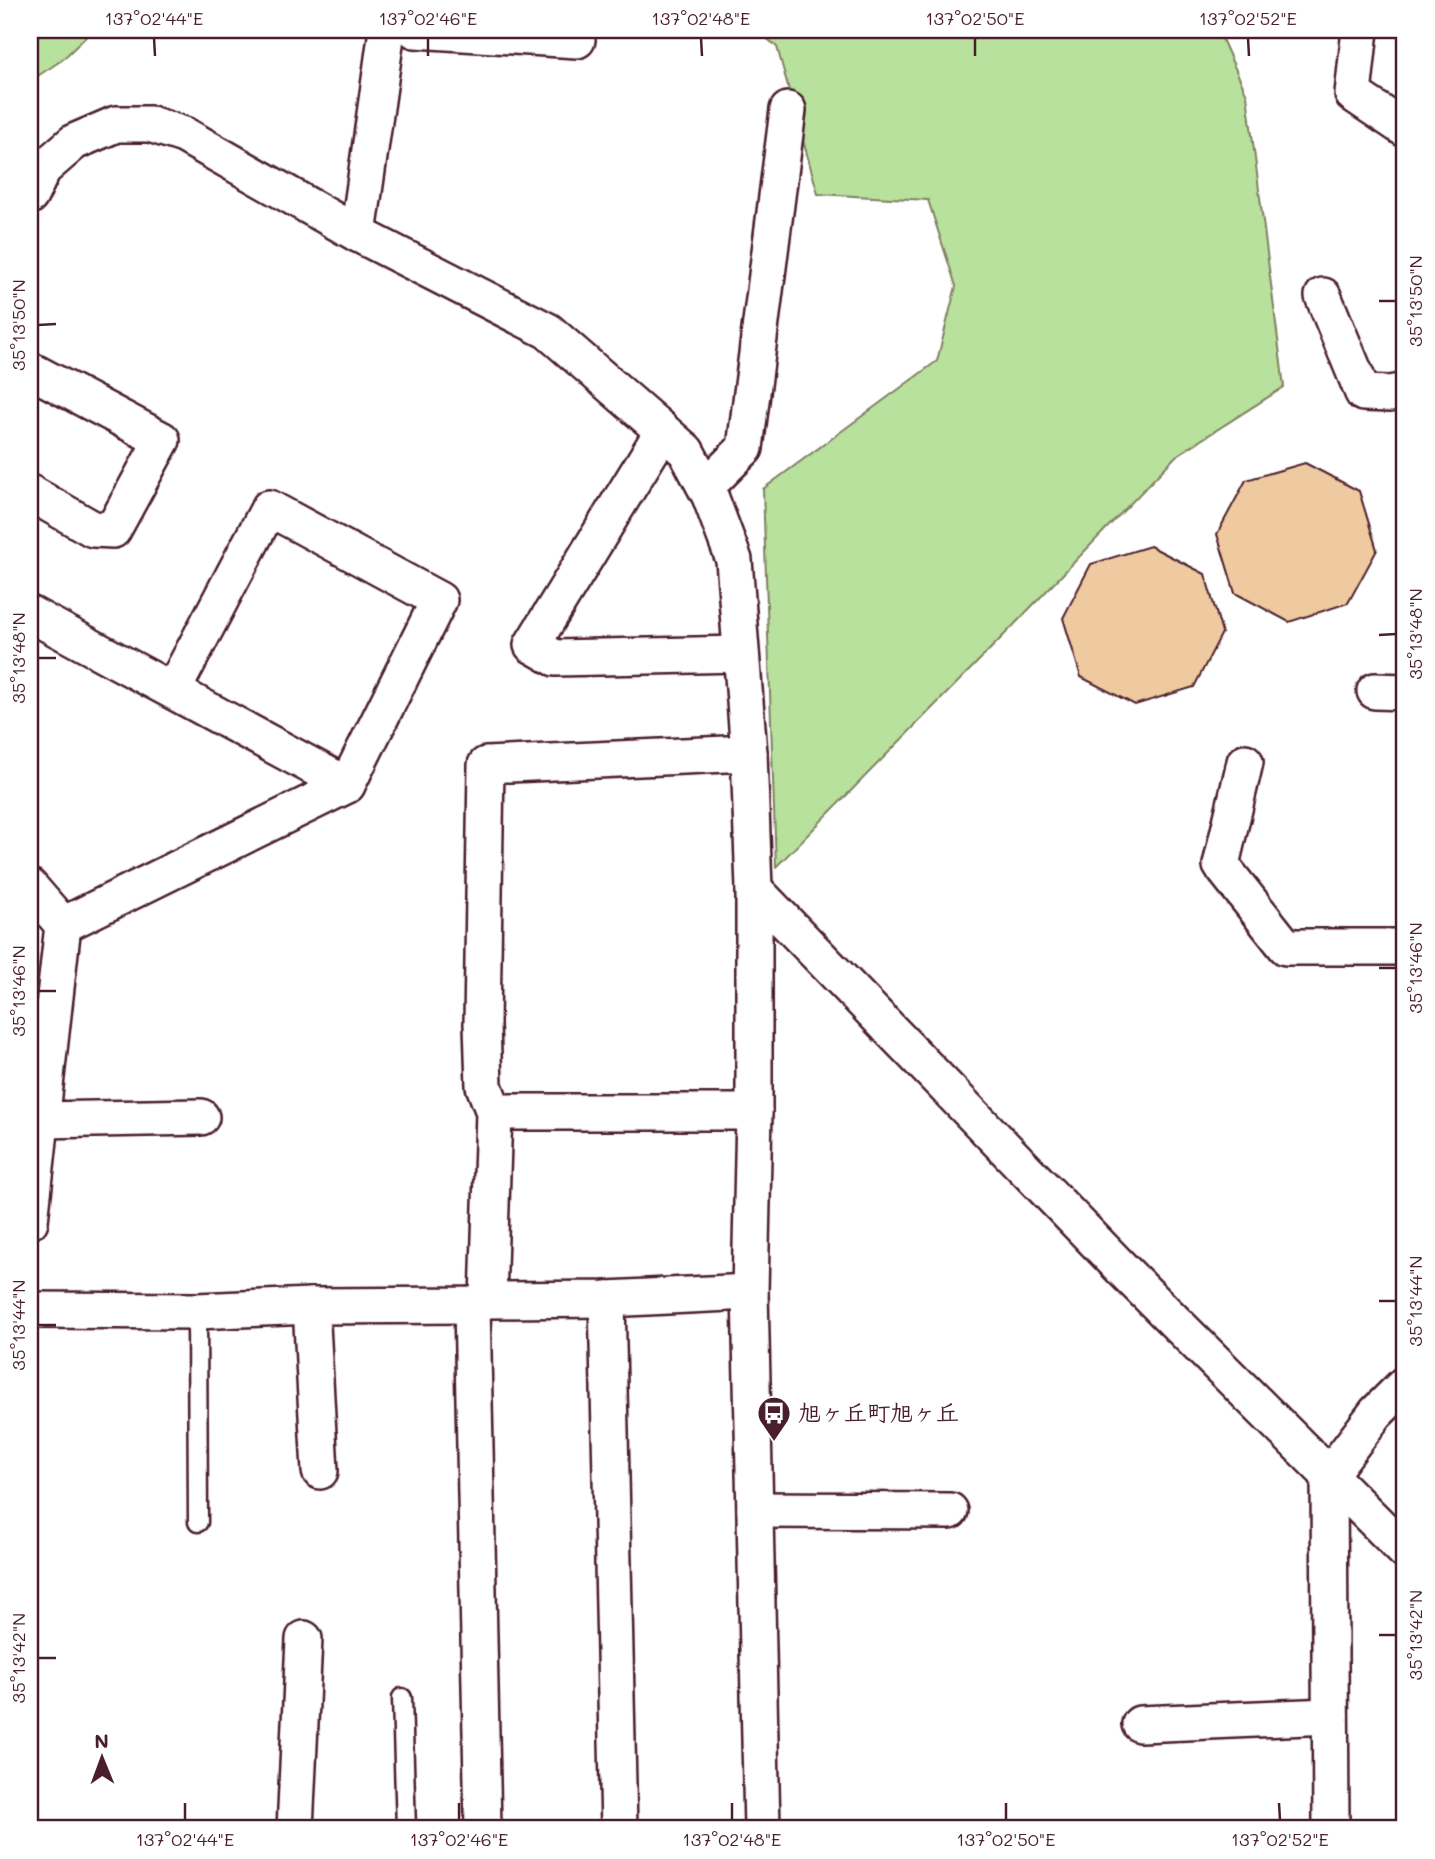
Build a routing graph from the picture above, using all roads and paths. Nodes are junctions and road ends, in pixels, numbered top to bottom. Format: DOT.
graph roads {
  1 [pos="387,30"];
  2 [pos="415,30"];
  3 [pos="1360,30"];
  4 [pos="577,40"];
  5 [pos="788,110"];
  6 [pos="1405,129"];
  7 [pos="30,195"];
  8 [pos="358,234"];
  9 [pos="1323,296"];
  10 [pos="30,370"];
  11 [pos="1405,391"];
  12 [pos="663,431"];
  13 [pos="706,487"];
  14 [pos="30,494"];
  15 [pos="30,614"];
  16 [pos="741,654"];
  17 [pos="173,690"];
  18 [pos="749,753"];
  19 [pos="1245,762"];
  20 [pos="347,785"];
  21 [pos="30,887"];
  22 [pos="754,889"];
  23 [pos="63,925"];
  24 [pos="1405,947"];
  25 [pos="494,1112"];
  26 [pos="754,1112"];
  27 [pos="201,1117"];
  28 [pos="41,1120"];
  29 [pos="30,1213"];
  30 [pos="30,1221"];
  31 [pos="750,1292"];
  32 [pos="607,1299"];
  33 [pos="480,1302"];
  34 [pos="312,1306"];
  35 [pos="30,1310"];
  36 [pos="197,1311"];
  37 [pos="1405,1384"];
  38 [pos="320,1471"];
  39 [pos="1329,1475"];
  40 [pos="755,1510"];
  41 [pos="950,1510"];
  42 [pos="198,1522"];
  43 [pos="1405,1551"];
  44 [pos="303,1639"];
  45 [pos="402,1698"];
  46 [pos="1330,1716"];
  47 [pos="1140,1724"];
  48 [pos="295,1829"];
  49 [pos="405,1829"];
  50 [pos="483,1829"];
  51 [pos="619,1829"];
  52 [pos="762,1829"];
  53 [pos="1331,1829"];
  1 -- 8 [label="street"];
  2 -- 4 [label="street"];
  3 -- 6 [label="street"];
  5 -- 13 [label="street"];
  7 -- 8 [label="street"];
  8 -- 12 [label="street"];
  9 -- 11 [label="street"];
  10 -- 14 [label="street"];
  12 -- 13 [label="street"];
  12 -- 16 [label="street"];
  13 -- 16 [label="street"];
  15 -- 17 [label="street"];
  16 -- 18 [label="street"];
  17 -- 20 [label="street"];
  17 -- 20 [label="street"];
  18 -- 22 [label="street"];
  18 -- 25 [label="street"];
  19 -- 24 [label="street"];
  20 -- 23 [label="street"];
  21 -- 23 [label="street"];
  22 -- 26 [label="street"];
  22 -- 39 [label="street"];
  23 -- 28 [label="street"];
  25 -- 26 [label="street"];
  25 -- 33 [label="street"];
  26 -- 31 [label="street"];
  27 -- 28 [label="street"];
  28 -- 29 [label="street"];
  29 -- 30 [label="street"];
  31 -- 32 [label="street"];
  31 -- 40 [label="street"];
  32 -- 33 [label="street"];
  32 -- 51 [label="street"];
  33 -- 34 [label="street"];
  33 -- 50 [label="street"];
  34 -- 36 [label="street"];
  34 -- 38 [label="street"];
  35 -- 36 [label="street"];
  36 -- 42 [label="lane"];
  37 -- 39 [label="street"];
  39 -- 43 [label="street"];
  39 -- 46 [label="street"];
  40 -- 41 [label="street"];
  40 -- 52 [label="street"];
  44 -- 48 [label="street"];
  45 -- 49 [label="lane"];
  46 -- 47 [label="street"];
  46 -- 53 [label="street"];
}
